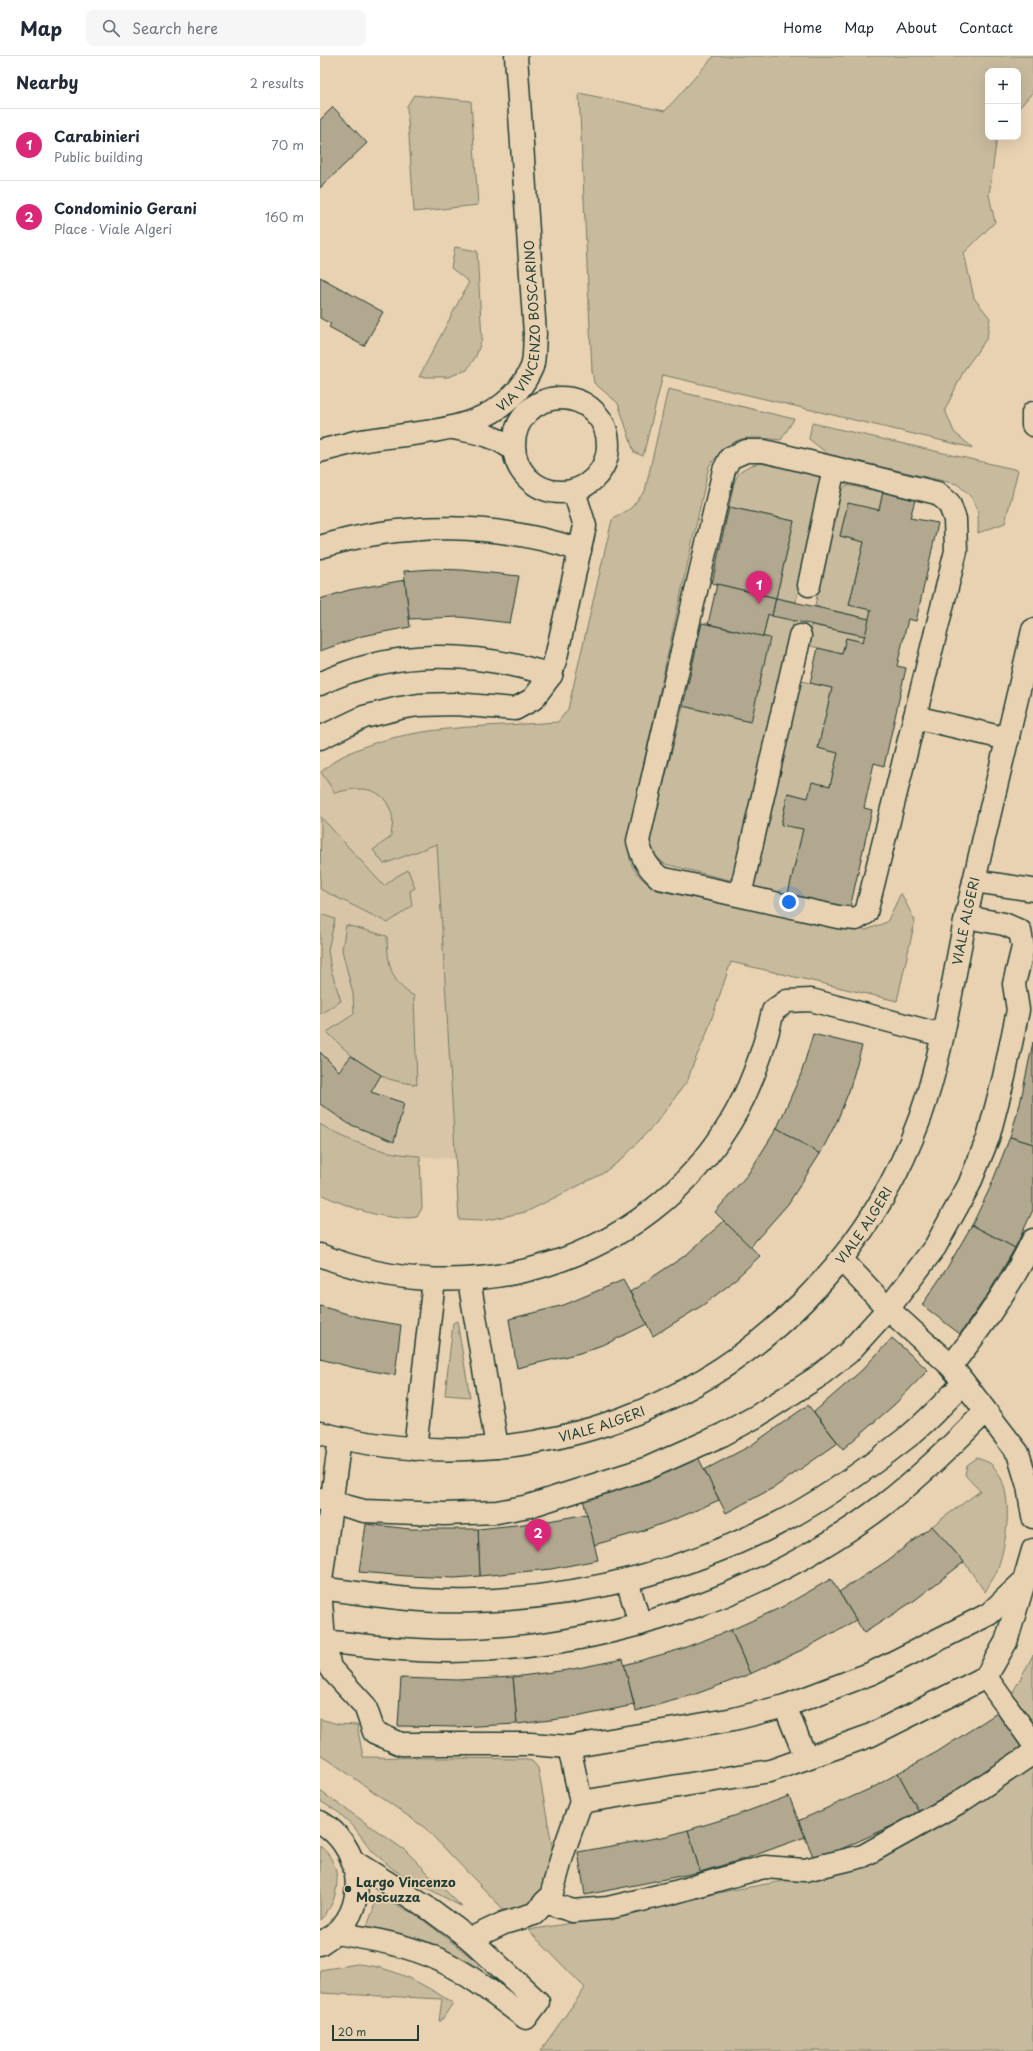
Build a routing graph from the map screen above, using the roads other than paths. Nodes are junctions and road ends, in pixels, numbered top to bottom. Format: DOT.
graph roads {
  1 [pos="516,56"];
  2 [pos="532,366"];
  3 [pos="548,400"];
  4 [pos="1033,413"];
  5 [pos="1033,425"];
  6 [pos="452,428"];
  7 [pos="514,450"];
  8 [pos="320,451"];
  9 [pos="834,468"];
  10 [pos="574,491"];
  11 [pos="320,547"];
  12 [pos="580,550"];
  13 [pos="809,585"];
  14 [pos="1033,630"];
  15 [pos="800,636"];
  16 [pos="551,674"];
  17 [pos="320,684"];
  18 [pos="915,717"];
  19 [pos="320,738"];
  20 [pos="1008,739"];
  21 [pos="974,881"];
  22 [pos="1033,890"];
  23 [pos="740,895"];
  24 [pos="966,917"];
  25 [pos="1025,1010"];
  26 [pos="942,1035"];
  27 [pos="1033,1240"];
  28 [pos="320,1255"];
  29 [pos="841,1259"];
  30 [pos="434,1280"];
  31 [pos="469,1280"];
  32 [pos="888,1309"];
  33 [pos="951,1366"];
  34 [pos="964,1383"];
  35 [pos="985,1412"];
  36 [pos="330,1435"];
  37 [pos="497,1447"];
  38 [pos="415,1449"];
  39 [pos="325,1500"];
  40 [pos="1033,1517"];
  41 [pos="1033,1550"];
  42 [pos="627,1580"];
  43 [pos="1024,1581"];
  44 [pos="320,1588"];
  45 [pos="640,1624"];
  46 [pos="324,1641"];
  47 [pos="986,1677"];
  48 [pos="785,1706"];
  49 [pos="1033,1743"];
  50 [pos="569,1747"];
  51 [pos="1033,1753"];
  52 [pos="806,1758"];
  53 [pos="581,1802"];
  54 [pos="320,1822"];
  55 [pos="353,1860"];
  56 [pos="545,1902"];
  57 [pos="328,1938"];
  58 [pos="470,1939"];
  1 -- 2 [label="street, VIA VINCENZO BOSCARINO"];
  2 -- 3 [label="street"];
  2 -- 6 [label="street, VIA VINCENZO BOSCARINO"];
  3 -- 7 [label="street"];
  3 -- 10 [label="street"];
  4 -- 5 [label="street"];
  6 -- 7 [label="street"];
  6 -- 8 [label="street, VIA VINCENZO BOSCARINO"];
  7 -- 10 [label="street"];
  9 -- 13 [label="street"];
  9 -- 18 [label="street"];
  9 -- 23 [label="street"];
  10 -- 12 [label="street"];
  11 -- 12 [label="street"];
  12 -- 16 [label="street"];
  14 -- 20 [label="street, VIALE ALGERI"];
  15 -- 23 [label="street"];
  16 -- 17 [label="street"];
  16 -- 19 [label="street"];
  18 -- 20 [label="street"];
  18 -- 23 [label="street"];
  20 -- 21 [label="street, VIALE ALGERI"];
  21 -- 22 [label="street"];
  21 -- 24 [label="street, VIALE ALGERI"];
  24 -- 25 [label="street"];
  24 -- 26 [label="street, VIALE ALGERI"];
  25 -- 32 [label="street"];
  26 -- 29 [label="street, VIALE ALGERI"];
  26 -- 31 [label="street"];
  27 -- 33 [label="street"];
  28 -- 30 [label="street"];
  29 -- 32 [label="street"];
  29 -- 37 [label="street, VIALE ALGERI"];
  30 -- 31 [label="street"];
  30 -- 38 [label="street"];
  31 -- 37 [label="street"];
  32 -- 33 [label="street"];
  32 -- 39 [label="street"];
  33 -- 34 [label="street"];
  34 -- 35 [label="street"];
  34 -- 42 [label="street"];
  35 -- 40 [label="street"];
  35 -- 45 [label="street"];
  36 -- 38 [label="street, VIALE ALGERI"];
  36 -- 39 [label="street"];
  37 -- 38 [label="street, VIALE ALGERI"];
  39 -- 44 [label="street"];
  41 -- 43 [label="street"];
  42 -- 44 [label="street"];
  42 -- 45 [label="street"];
  43 -- 47 [label="street"];
  43 -- 48 [label="street"];
  44 -- 46 [label="street"];
  45 -- 46 [label="street"];
  46 -- 50 [label="street"];
  47 -- 49 [label="street"];
  47 -- 52 [label="street"];
  48 -- 50 [label="street"];
  48 -- 52 [label="street"];
  50 -- 53 [label="street"];
  51 -- 56 [label="street"];
  52 -- 53 [label="street"];
  53 -- 56 [label="street"];
  54 -- 55 [label="street"];
  55 -- 57 [label="street"];
  55 -- 58 [label="street"];
  56 -- 58 [label="street"];
  57 -- 58 [label="street"];
}
